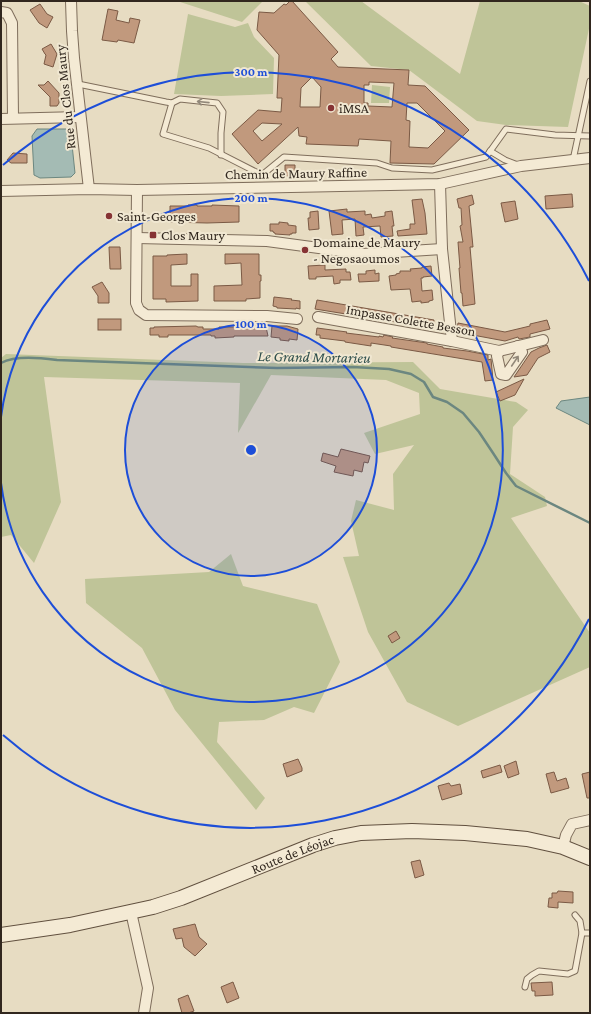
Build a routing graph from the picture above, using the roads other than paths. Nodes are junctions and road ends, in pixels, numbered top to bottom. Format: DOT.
graph roads {
  1 [pos="71,1"];
  2 [pos="1,12"];
  3 [pos="590,81"];
  4 [pos="78,84"];
  5 [pos="172,103"];
  6 [pos="80,117"];
  7 [pos="1,118"];
  8 [pos="13,118"];
  9 [pos="578,136"];
  10 [pos="590,136"];
  11 [pos="490,151"];
  12 [pos="221,155"];
  13 [pos="590,158"];
  14 [pos="573,160"];
  15 [pos="521,166"];
  16 [pos="440,184"];
  17 [pos="89,189"];
  18 [pos="137,190"];
  19 [pos="1,191"];
  20 [pos="137,238"];
  21 [pos="442,249"];
  22 [pos="318,318"];
  23 [pos="297,319"];
  24 [pos="544,340"];
  25 [pos="452,341"];
  26 [pos="518,346"];
  27 [pos="499,351"];
  28 [pos="590,820"];
  29 [pos="563,847"];
  30 [pos="590,858"];
  31 [pos="131,912"];
  32 [pos="575,914"];
  33 [pos="582,933"];
  34 [pos="590,934"];
  35 [pos="1,935"];
  36 [pos="526,987"];
  37 [pos="144,1013"];
  1 -- 4 [label="street, Rue du Clos Maury"];
  2 -- 8 [label="street"];
  3 -- 9 [label="lane"];
  4 -- 5 [label="lane"];
  4 -- 6 [label="street, Rue du Clos Maury"];
  5 -- 12 [label="lane"];
  12 -- 5 [label="lane, one-way"];
  6 -- 8 [label="street"];
  6 -- 17 [label="street, Rue du Clos Maury"];
  7 -- 8 [label="street"];
  9 -- 10 [label="lane"];
  9 -- 11 [label="lane"];
  9 -- 14 [label="lane"];
  11 -- 12 [label="lane"];
  11 -- 15 [label="lane"];
  13 -- 14 [label="street, Chemin de Maury Raffine"];
  14 -- 15 [label="street, Chemin de Maury Raffine"];
  15 -- 16 [label="street, Chemin de Maury Raffine"];
  16 -- 18 [label="street, Chemin de Maury Raffine"];
  16 -- 21 [label="street"];
  17 -- 18 [label="street, Chemin de Maury Raffine"];
  17 -- 19 [label="street, Chemin de Maury Raffine"];
  18 -- 20 [label="street"];
  20 -- 21 [label="street"];
  20 -- 23 [label="street"];
  21 -- 25 [label="street"];
  22 -- 25 [label="street, Impasse Colette Besson"];
  24 -- 26 [label="street, Impasse Colette Besson"];
  25 -- 27 [label="street, Impasse Colette Besson"];
  26 -- 27 [label="street, Impasse Colette Besson"];
  27 -- 26 [label="street, one-way"];
  28 -- 29 [label="street"];
  29 -- 30 [label="main road, Route de Léojac"];
  29 -- 31 [label="main road, Route de Léojac"];
  31 -- 35 [label="main road, Route de Léojac"];
  31 -- 37 [label="street"];
  32 -- 33 [label="lane"];
  33 -- 34 [label="lane"];
  33 -- 36 [label="lane"];
}
